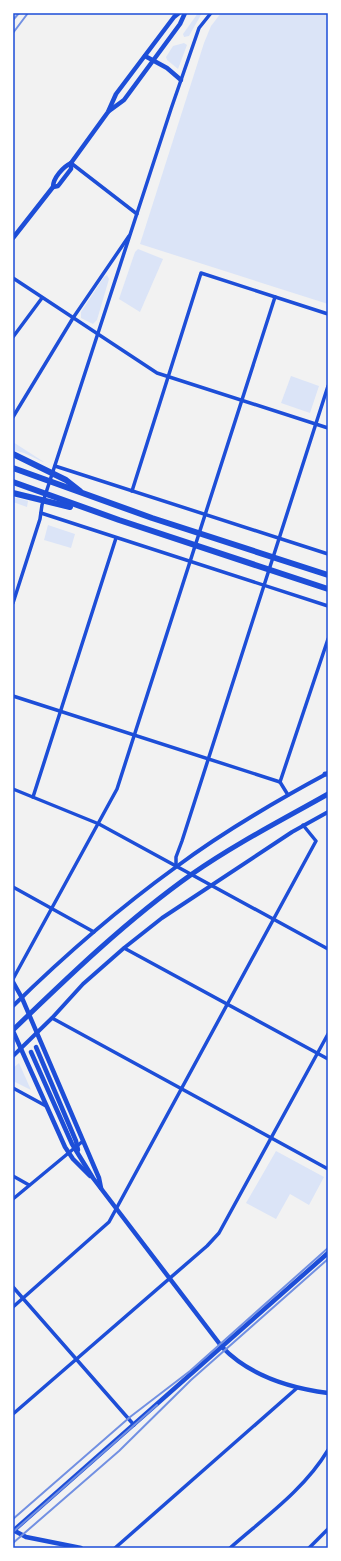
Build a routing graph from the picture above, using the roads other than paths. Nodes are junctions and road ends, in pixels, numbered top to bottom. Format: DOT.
graph roads {
  1 [pos="179,13"];
  2 [pos="185,13"];
  3 [pos="211,13"];
  4 [pos="145,56"];
  5 [pos="153,60"];
  6 [pos="181,80"];
  7 [pos="108,112"];
  8 [pos="71,163"];
  9 [pos="137,214"];
  10 [pos="131,233"];
  11 [pos="13,238"];
  12 [pos="13,278"];
  13 [pos="275,297"];
  14 [pos="42,298"];
  15 [pos="328,314"];
  16 [pos="73,318"];
  17 [pos="97,334"];
  18 [pos="13,336"];
  19 [pos="168,377"];
  20 [pos="328,386"];
  21 [pos="242,401"];
  22 [pos="13,417"];
  23 [pos="316,424"];
  24 [pos="328,428"];
  25 [pos="13,454"];
  26 [pos="13,468"];
  27 [pos="54,468"];
  28 [pos="13,482"];
  29 [pos="132,491"];
  30 [pos="13,493"];
  31 [pos="84,494"];
  32 [pos="41,513"];
  33 [pos="100,514"];
  34 [pos="205,514"];
  35 [pos="116,538"];
  36 [pos="279,538"];
  37 [pos="328,554"];
  38 [pos="190,562"];
  39 [pos="328,575"];
  40 [pos="264,585"];
  41 [pos="328,589"];
  42 [pos="13,603"];
  43 [pos="328,606"];
  44 [pos="328,639"];
  45 [pos="13,696"];
  46 [pos="60,711"];
  47 [pos="134,735"];
  48 [pos="208,759"];
  49 [pos="327,773"];
  50 [pos="280,782"];
  51 [pos="13,789"];
  52 [pos="328,794"];
  53 [pos="288,795"];
  54 [pos="33,797"];
  55 [pos="328,812"];
  56 [pos="99,824"];
  57 [pos="303,826"];
  58 [pos="176,866"];
  59 [pos="191,875"];
  60 [pos="210,885"];
  61 [pos="13,887"];
  62 [pos="52,909"];
  63 [pos="274,920"];
  64 [pos="94,932"];
  65 [pos="124,948"];
  66 [pos="328,949"];
  67 [pos="13,981"];
  68 [pos="22,998"];
  69 [pos="228,1004"];
  70 [pos="13,1006"];
  71 [pos="29,1015"];
  72 [pos="52,1018"];
  73 [pos="13,1031"];
  74 [pos="36,1032"];
  75 [pos="328,1034"];
  76 [pos="36,1047"];
  77 [pos="21,1048"];
  78 [pos="31,1052"];
  79 [pos="317,1053"];
  80 [pos="13,1056"];
  81 [pos="328,1059"];
  82 [pos="13,1088"];
  83 [pos="181,1088"];
  84 [pos="46,1106"];
  85 [pos="272,1137"];
  86 [pos="83,1141"];
  87 [pos="76,1147"];
  88 [pos="68,1153"];
  89 [pos="328,1169"];
  90 [pos="13,1176"];
  91 [pos="93,1178"];
  92 [pos="29,1185"];
  93 [pos="102,1190"];
  94 [pos="13,1199"];
  95 [pos="117,1209"];
  96 [pos="328,1254"];
  97 [pos="169,1279"];
  98 [pos="13,1287"];
  99 [pos="23,1298"];
  100 [pos="13,1307"];
  101 [pos="222,1347"];
  102 [pos="76,1359"];
  103 [pos="297,1388"];
  104 [pos="328,1393"];
  105 [pos="13,1414"];
  106 [pos="134,1425"];
  107 [pos="328,1450"];
  108 [pos="328,1530"];
  109 [pos="13,1531"];
  110 [pos="81,1548"];
  111 [pos="114,1548"];
  112 [pos="230,1548"];
  113 [pos="309,1548"];
  1 -- 4 [label="main road"];
  2 -- 5 [label="main road"];
  3 -- 6 [label="street"];
  4 -- 5 [label="main road"];
  4 -- 7 [label="main road"];
  5 -- 6 [label="main road"];
  5 -- 7 [label="main road"];
  6 -- 9 [label="street"];
  7 -- 8 [label="main road"];
  8 -- 9 [label="street"];
  8 -- 11 [label="main road"];
  9 -- 10 [label="street"];
  10 -- 16 [label="street"];
  10 -- 17 [label="street"];
  12 -- 14 [label="street"];
  13 -- 15 [label="street"];
  13 -- 19 [label="street"];
  13 -- 21 [label="street"];
  14 -- 16 [label="street"];
  14 -- 18 [label="street"];
  16 -- 17 [label="street"];
  16 -- 22 [label="street"];
  17 -- 19 [label="street"];
  17 -- 27 [label="street"];
  19 -- 21 [label="street"];
  19 -- 29 [label="street"];
  20 -- 23 [label="street"];
  21 -- 23 [label="street"];
  21 -- 34 [label="street"];
  23 -- 24 [label="street"];
  23 -- 36 [label="street"];
  25 -- 31 [label="highway"];
  26 -- 31 [label="highway"];
  27 -- 29 [label="street"];
  27 -- 32 [label="street"];
  28 -- 33 [label="highway"];
  29 -- 34 [label="street"];
  30 -- 33 [label="highway"];
  31 -- 39 [label="highway"];
  32 -- 35 [label="street"];
  32 -- 42 [label="street"];
  33 -- 41 [label="highway"];
  34 -- 36 [label="street"];
  34 -- 38 [label="street"];
  35 -- 38 [label="street"];
  35 -- 46 [label="street"];
  36 -- 37 [label="street"];
  36 -- 40 [label="street"];
  38 -- 40 [label="street"];
  38 -- 47 [label="street"];
  40 -- 43 [label="street"];
  40 -- 48 [label="street"];
  44 -- 50 [label="street"];
  45 -- 46 [label="street"];
  46 -- 47 [label="street"];
  46 -- 54 [label="street"];
  47 -- 48 [label="street"];
  47 -- 56 [label="street"];
  48 -- 50 [label="street"];
  48 -- 58 [label="street"];
  49 -- 53 [label="street"];
  50 -- 53 [label="street"];
  51 -- 54 [label="street"];
  52 -- 59 [label="main road"];
  53 -- 58 [label="street"];
  54 -- 56 [label="street"];
  55 -- 57 [label="street"];
  56 -- 58 [label="street"];
  56 -- 62 [label="street"];
  57 -- 60 [label="street"];
  57 -- 63 [label="street"];
  58 -- 59 [label="street"];
  58 -- 64 [label="street"];
  59 -- 60 [label="street"];
  59 -- 71 [label="main road"];
  60 -- 63 [label="street"];
  60 -- 65 [label="street"];
  61 -- 62 [label="street"];
  62 -- 64 [label="street"];
  62 -- 67 [label="street"];
  63 -- 66 [label="street"];
  63 -- 69 [label="street"];
  64 -- 68 [label="street"];
  65 -- 69 [label="street"];
  65 -- 72 [label="street"];
  67 -- 68 [label="main road"];
  68 -- 70 [label="street"];
  68 -- 71 [label="main road"];
  69 -- 79 [label="street"];
  69 -- 83 [label="street"];
  71 -- 73 [label="main road"];
  71 -- 74 [label="main road"];
  72 -- 74 [label="street"];
  72 -- 83 [label="street"];
  73 -- 77 [label="main road"];
  74 -- 77 [label="street"];
  74 -- 86 [label="main road"];
  75 -- 79 [label="street"];
  76 -- 87 [label="main road"];
  77 -- 80 [label="street"];
  77 -- 84 [label="main road"];
  78 -- 87 [label="main road"];
  79 -- 81 [label="street"];
  79 -- 85 [label="street"];
  82 -- 84 [label="street"];
  83 -- 85 [label="street"];
  83 -- 95 [label="street"];
  84 -- 88 [label="main road"];
  85 -- 89 [label="street"];
  85 -- 97 [label="street"];
  86 -- 87 [label="street"];
  86 -- 93 [label="main road"];
  87 -- 88 [label="street"];
  87 -- 91 [label="main road"];
  88 -- 91 [label="main road"];
  88 -- 92 [label="street"];
  90 -- 92 [label="street"];
  91 -- 93 [label="main road"];
  92 -- 94 [label="street"];
  93 -- 95 [label="main road"];
  95 -- 97 [label="main road"];
  95 -- 99 [label="street"];
  96 -- 101 [label="main road"];
  97 -- 101 [label="main road"];
  97 -- 102 [label="street"];
  98 -- 99 [label="street"];
  99 -- 100 [label="street"];
  99 -- 102 [label="street"];
  101 -- 103 [label="main road"];
  101 -- 106 [label="main road"];
  102 -- 105 [label="street"];
  102 -- 106 [label="street"];
  103 -- 104 [label="main road"];
  103 -- 111 [label="street"];
  106 -- 109 [label="main road"];
  107 -- 112 [label="street"];
  108 -- 113 [label="street"];
  109 -- 110 [label="main road"];
}
